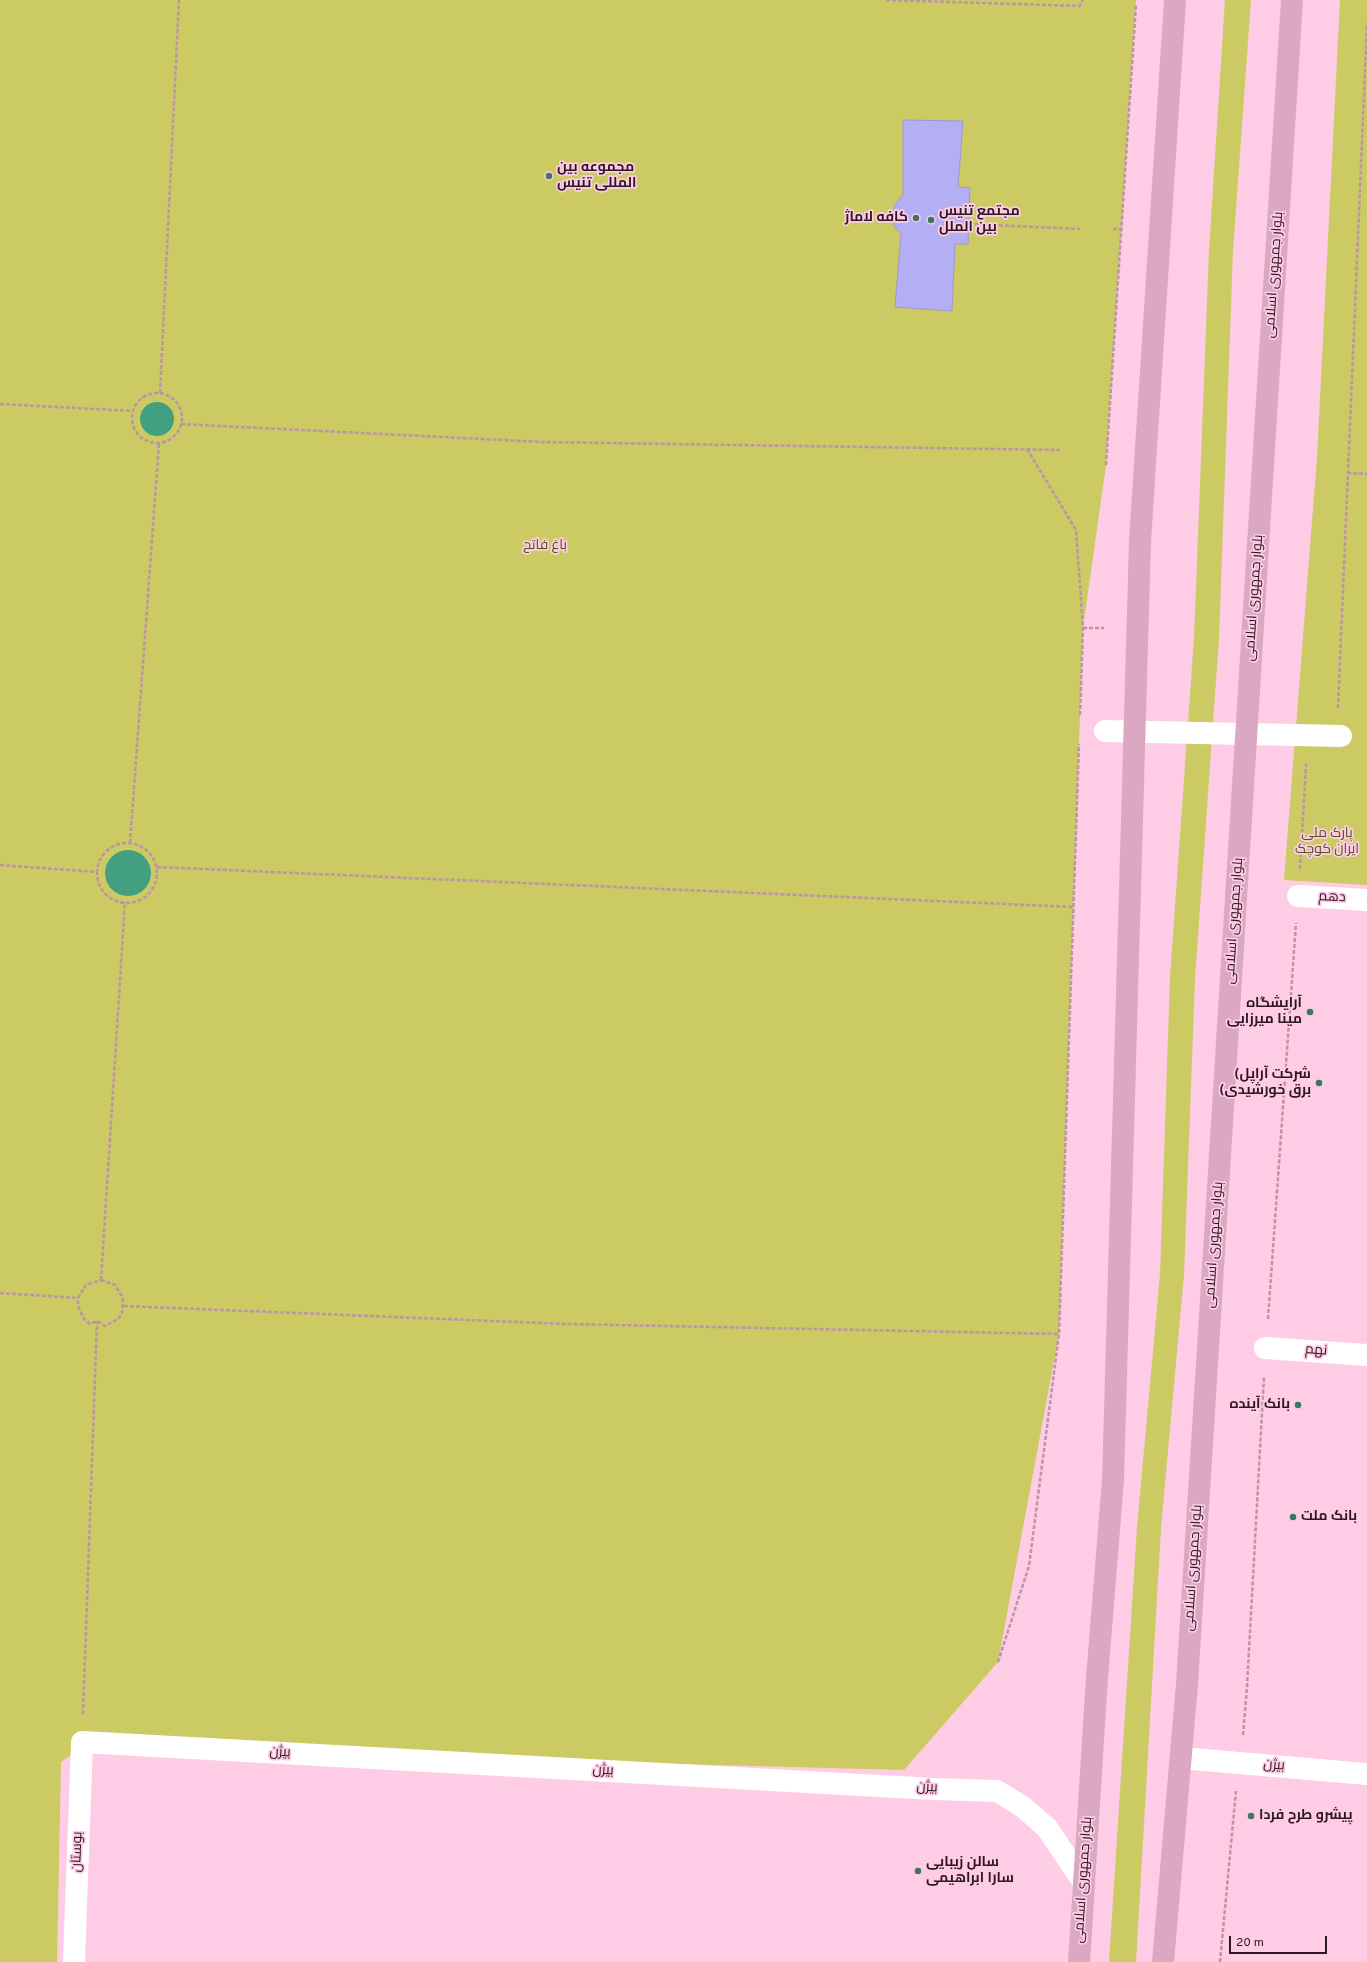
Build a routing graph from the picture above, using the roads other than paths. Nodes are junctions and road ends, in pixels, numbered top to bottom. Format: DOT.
graph roads {
  1 [pos="1175,0"];
  2 [pos="1292,0"];
  3 [pos="1104,731"];
  4 [pos="1341,736"];
  5 [pos="1298,896"];
  6 [pos="1367,900"];
  7 [pos="1266,1348"];
  8 [pos="1367,1355"];
  9 [pos="82,1742"];
  10 [pos="1181,1758"];
  11 [pos="1367,1774"];
  12 [pos="1084,1883"];
  13 [pos="74,1962"];
  14 [pos="1079,1962"];
  15 [pos="1163,1962"];
  1 -- 12 [label="main road, بلوار جمهوری اسلامی"];
  2 -- 10 [label="main road, بلوار جمهوری اسلامی"];
  3 -- 4 [label="street"];
  5 -- 6 [label="street, دهم"];
  7 -- 8 [label="street, نهم"];
  9 -- 12 [label="street, بیژن"];
  9 -- 13 [label="street, بوستان"];
  10 -- 11 [label="street, بیژن"];
  10 -- 15 [label="main road, بلوار جمهوری اسلامی"];
  12 -- 14 [label="main road, بلوار جمهوری اسلامی"];
}
